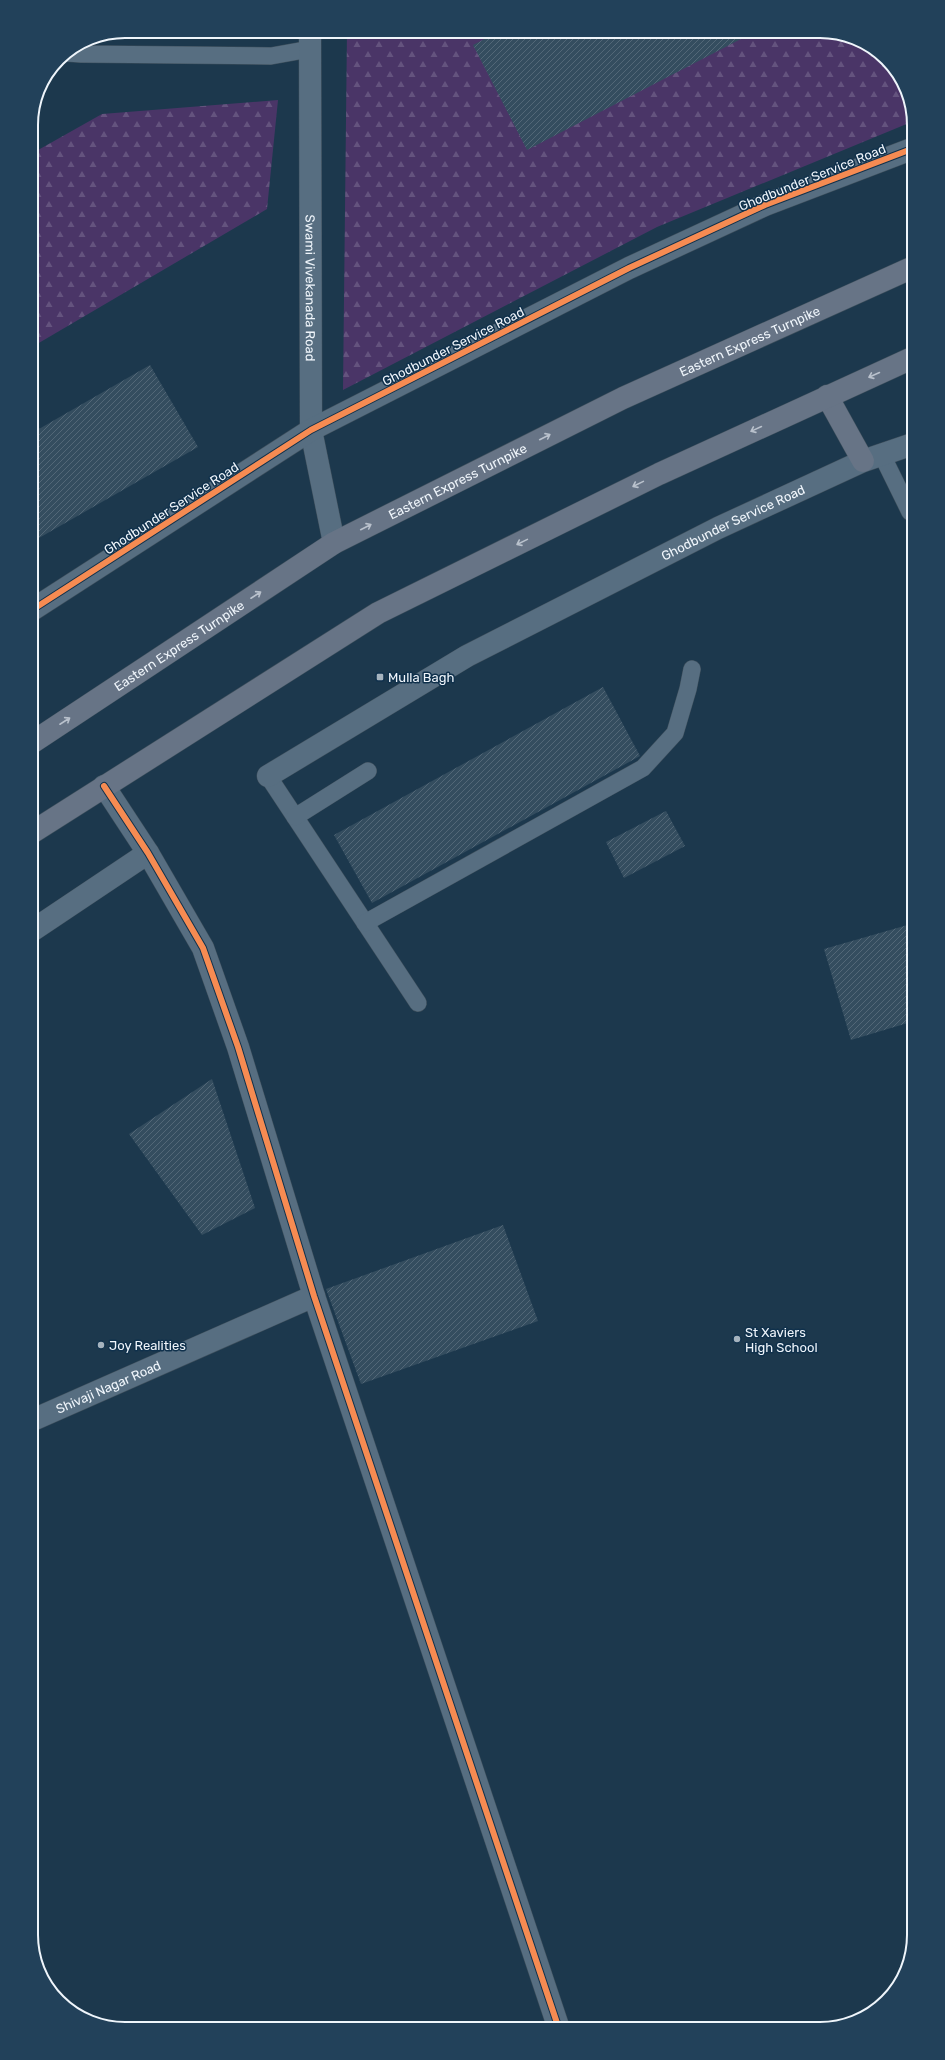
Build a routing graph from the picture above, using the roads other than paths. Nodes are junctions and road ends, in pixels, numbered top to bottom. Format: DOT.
graph roads {
  1 [pos="310,40"];
  2 [pos="77,53"];
  3 [pos="907,151"];
  4 [pos="907,271"];
  5 [pos="907,360"];
  6 [pos="827,396"];
  7 [pos="311,430"];
  8 [pos="907,446"];
  9 [pos="873,458"];
  10 [pos="907,508"];
  11 [pos="334,543"];
  12 [pos="38,606"];
  13 [pos="692,669"];
  14 [pos="38,739"];
  15 [pos="368,771"];
  16 [pos="268,776"];
  17 [pos="104,786"];
  18 [pos="295,817"];
  19 [pos="38,829"];
  20 [pos="148,854"];
  21 [pos="365,924"];
  22 [pos="38,927"];
  23 [pos="418,1003"];
  24 [pos="314,1296"];
  25 [pos="38,1419"];
  26 [pos="557,2022"];
  1 -- 2 [label="lane"];
  1 -- 7 [label="street, Swami Vivekanada Road"];
  3 -- 7 [label="street, Ghodbunder Service Road"];
  11 -- 4 [label="main road, Eastern Express Turnpike, one-way"];
  5 -- 6 [label="main road, one-way"];
  6 -- 9 [label="main road"];
  6 -- 17 [label="main road, one-way"];
  7 -- 11 [label="street, Swami Vivekanada Road"];
  7 -- 12 [label="street, Ghodbunder Service Road"];
  8 -- 9 [label="street, Ghodbunder Service Road"];
  9 -- 10 [label="lane"];
  9 -- 16 [label="street, Ghodbunder Service Road"];
  14 -- 11 [label="main road, Eastern Express Turnpike, one-way"];
  13 -- 21 [label="lane"];
  15 -- 18 [label="lane"];
  16 -- 18 [label="lane"];
  17 -- 19 [label="main road"];
  17 -- 20 [label="street"];
  18 -- 21 [label="lane"];
  20 -- 22 [label="street"];
  20 -- 24 [label="street"];
  21 -- 23 [label="lane"];
  24 -- 25 [label="street, Shivaji Nagar Road"];
  24 -- 26 [label="street"];
}
